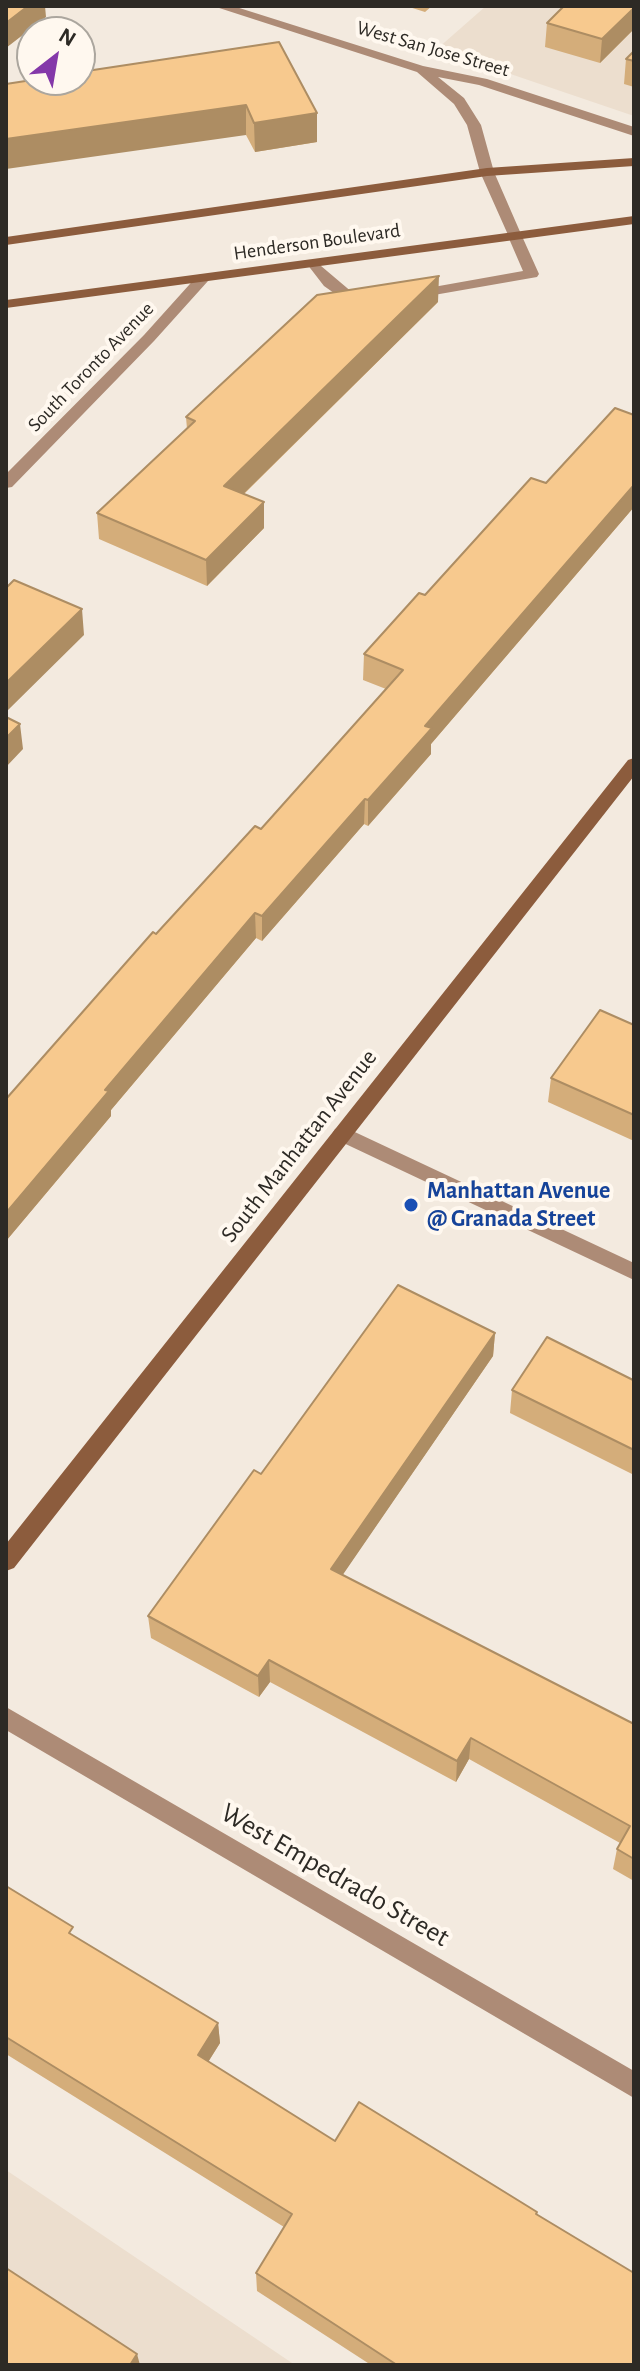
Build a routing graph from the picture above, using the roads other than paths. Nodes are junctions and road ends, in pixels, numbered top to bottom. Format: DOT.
graph roads {
  1 [pos="220,6"];
  2 [pos="420,69"];
  3 [pos="634,132"];
  4 [pos="634,162"];
  5 [pos="487,172"];
  6 [pos="634,220"];
  7 [pos="514,234"];
  8 [pos="6,241"];
  9 [pos="314,264"];
  10 [pos="203,278"];
  11 [pos="6,304"];
  12 [pos="6,483"];
  13 [pos="634,764"];
  14 [pos="342,1134"];
  15 [pos="634,1272"];
  16 [pos="6,1561"];
  17 [pos="6,1718"];
  18 [pos="634,2085"];
  1 -- 2 [label="street, West San Jose Street"];
  2 -- 3 [label="street, West San Jose Street"];
  2 -- 5 [label="street"];
  4 -- 5 [label="street, Henderson Boulevard"];
  5 -- 7 [label="street"];
  5 -- 8 [label="street, Henderson Boulevard"];
  6 -- 7 [label="street, Henderson Boulevard"];
  7 -- 9 [label="street, Henderson Boulevard"];
  7 -- 9 [label="street"];
  9 -- 10 [label="street, Henderson Boulevard"];
  10 -- 11 [label="street, Henderson Boulevard"];
  10 -- 12 [label="street, South Toronto Avenue"];
  13 -- 14 [label="street, South Manhattan Avenue"];
  14 -- 15 [label="street"];
  14 -- 16 [label="street, South Manhattan Avenue"];
  17 -- 18 [label="street, West Empedrado Street"];
}
